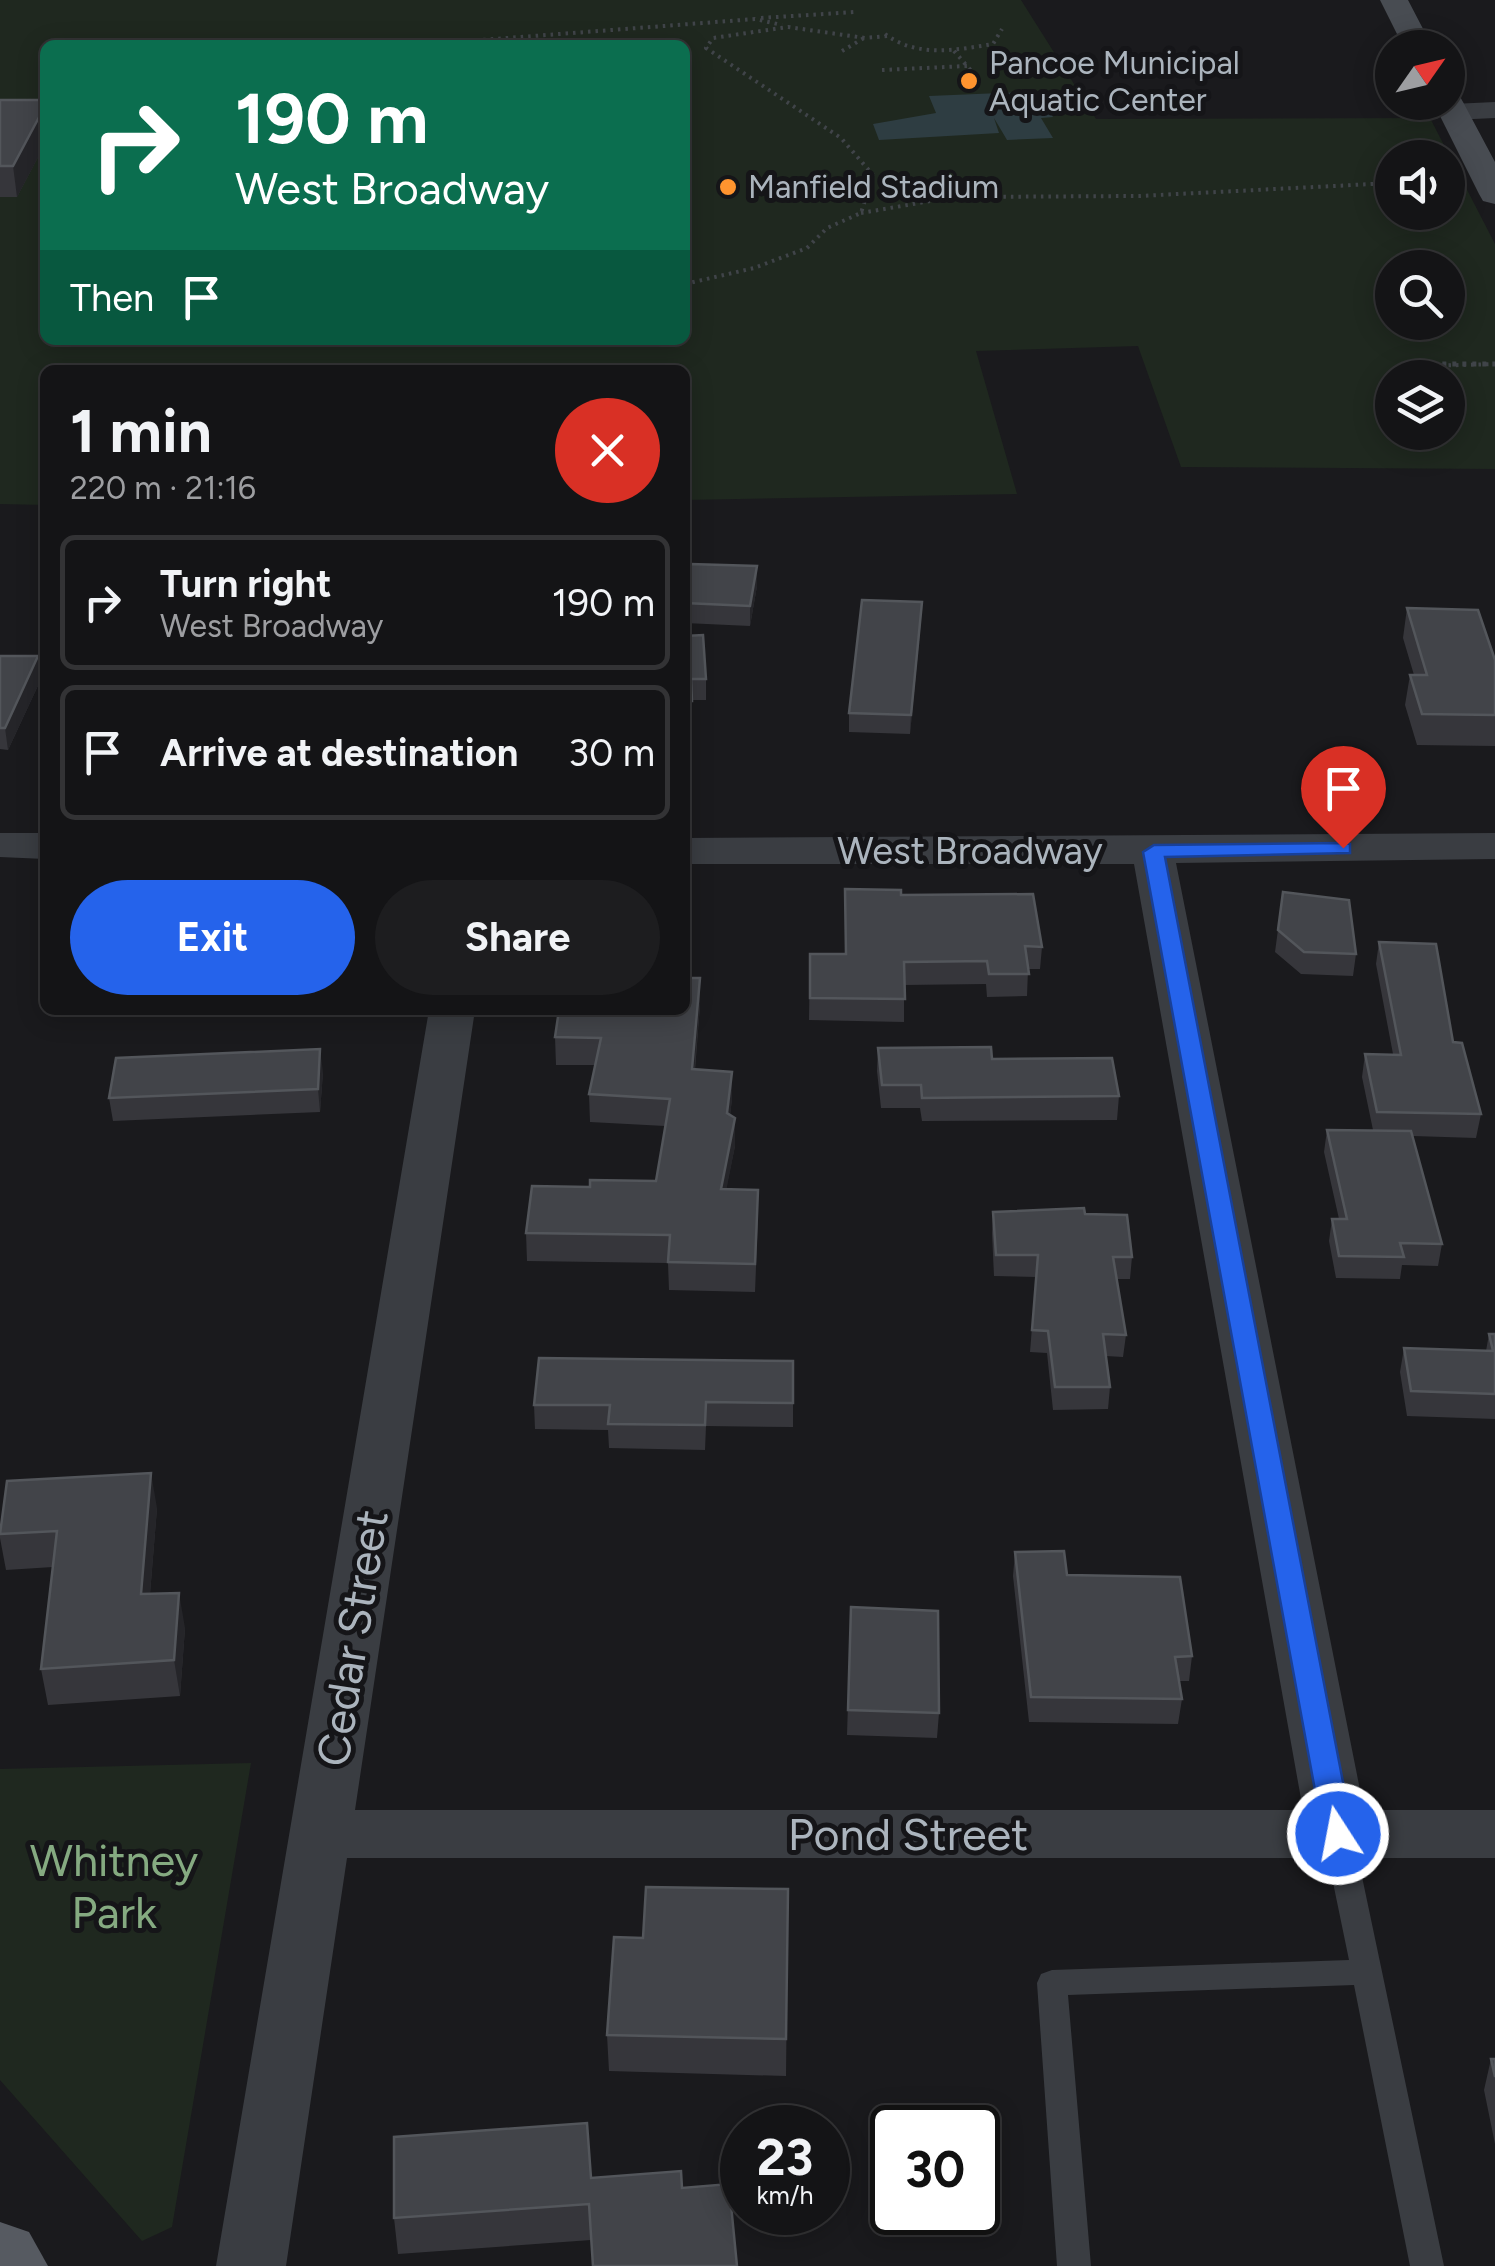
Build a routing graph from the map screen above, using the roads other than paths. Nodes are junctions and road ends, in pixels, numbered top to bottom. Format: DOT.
graph roads {
  1 [pos="1394,0"];
  2 [pos="1410,30"];
  3 [pos="1465,108"];
  4 [pos="1495,110"];
  5 [pos="1457,120"];
  6 [pos="1495,194"];
  7 [pos="0,845"];
  8 [pos="40,846"];
  9 [pos="1495,846"];
  10 [pos="690,851"];
  11 [pos="1154,852"];
  12 [pos="451,1015"];
  13 [pos="320,1834"];
  14 [pos="1338,1834"];
  15 [pos="1495,1834"];
  16 [pos="1366,1972"];
  17 [pos="0,2258"];
  18 [pos="7,2266"];
  19 [pos="252,2266"];
  20 [pos="1074,2266"];
  21 [pos="1427,2266"];
  1 -- 2 [label="main road"];
  3 -- 4 [label="street"];
  5 -- 6 [label="main road"];
  7 -- 8 [label="street"];
  9 -- 11 [label="street, West Broadway"];
  10 -- 11 [label="street, West Broadway"];
  11 -- 14 [label="street"];
  12 -- 13 [label="street, Cedar Street"];
  13 -- 14 [label="street, Pond Street"];
  13 -- 19 [label="street, Cedar Street"];
  14 -- 15 [label="street, Pond Street"];
  14 -- 16 [label="lane"];
  16 -- 20 [label="lane"];
  16 -- 21 [label="lane"];
  17 -- 18 [label="main road"];
}
